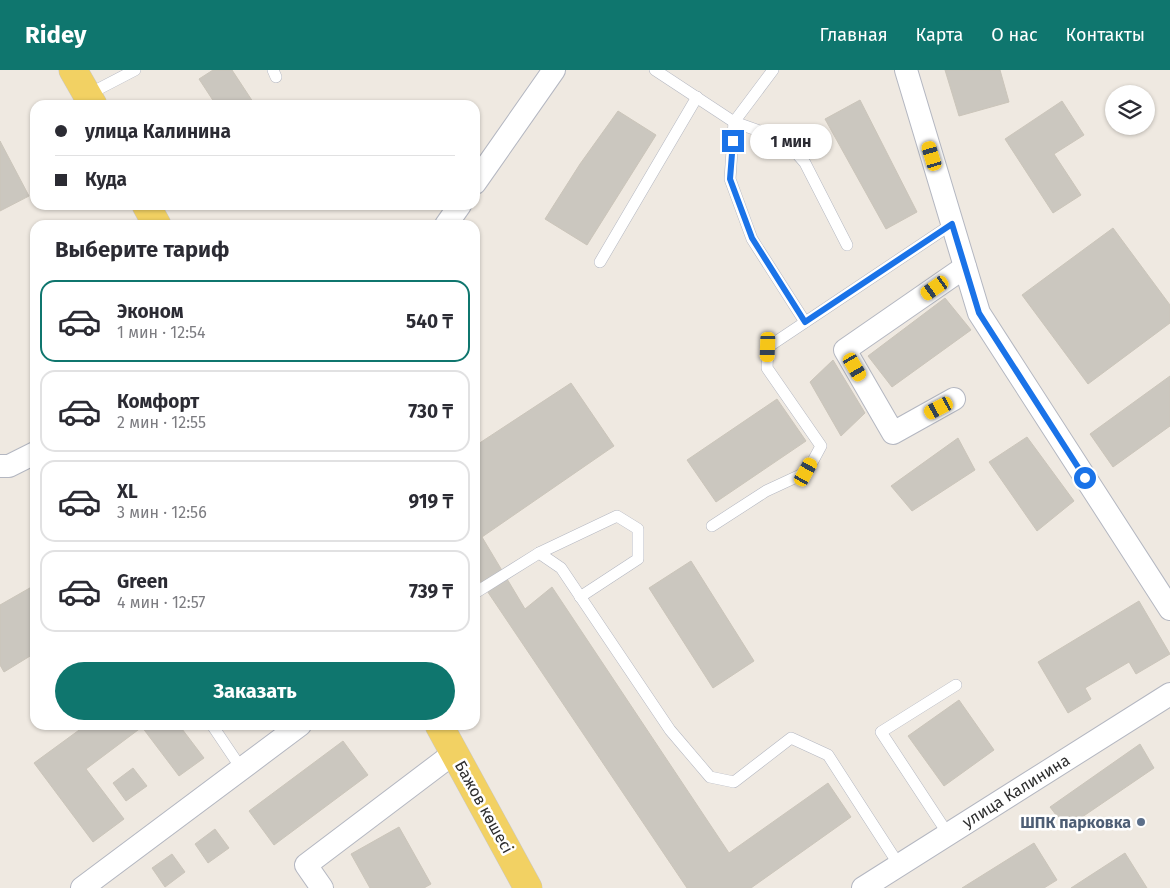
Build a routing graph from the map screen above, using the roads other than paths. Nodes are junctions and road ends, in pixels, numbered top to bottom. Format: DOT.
graph roads {
  1 [pos="73,70"];
  2 [pos="136,70"];
  3 [pos="554,70"];
  4 [pos="655,70"];
  5 [pos="773,70"];
  6 [pos="906,70"];
  7 [pos="697,97"];
  8 [pos="90,100"];
  9 [pos="734,122"];
  10 [pos="480,177"];
  11 [pos="952,224"];
  12 [pos="847,245"];
  13 [pos="600,262"];
  14 [pos="965,267"];
  15 [pos="805,322"];
  16 [pos="954,399"];
  17 [pos="30,455"];
  18 [pos="0,466"];
  19 [pos="712,526"];
  20 [pos="540,553"];
  21 [pos="480,590"];
  22 [pos="580,597"];
  23 [pos="1170,609"];
  24 [pos="956,685"];
  25 [pos="1170,694"];
  26 [pos="215,730"];
  27 [pos="293,730"];
  28 [pos="442,730"];
  29 [pos="454,753"];
  30 [pos="241,768"];
  31 [pos="948,834"];
  32 [pos="899,865"];
  33 [pos="82,888"];
  34 [pos="322,888"];
  35 [pos="528,888"];
  36 [pos="863,888"];
  1 -- 8 [label="main road"];
  2 -- 8 [label="lane"];
  3 -- 10 [label="street"];
  4 -- 7 [label="lane"];
  5 -- 9 [label="lane"];
  6 -- 11 [label="street"];
  7 -- 9 [label="lane"];
  7 -- 13 [label="lane"];
  9 -- 12 [label="lane"];
  9 -- 15 [label="lane"];
  11 -- 14 [label="street"];
  11 -- 15 [label="lane"];
  14 -- 16 [label="street"];
  14 -- 23 [label="street"];
  15 -- 19 [label="lane"];
  17 -- 18 [label="street"];
  20 -- 21 [label="lane"];
  20 -- 22 [label="lane"];
  20 -- 22 [label="lane"];
  22 -- 32 [label="lane"];
  24 -- 31 [label="lane"];
  25 -- 31 [label="street, улица Калинина"];
  26 -- 30 [label="lane"];
  27 -- 30 [label="street"];
  28 -- 29 [label="main road, Бажов көшесі"];
  29 -- 34 [label="street"];
  29 -- 35 [label="main road, Бажов көшесі"];
  30 -- 33 [label="street"];
  31 -- 32 [label="street, улица Калинина"];
  32 -- 36 [label="street, улица Калинина"];
}
